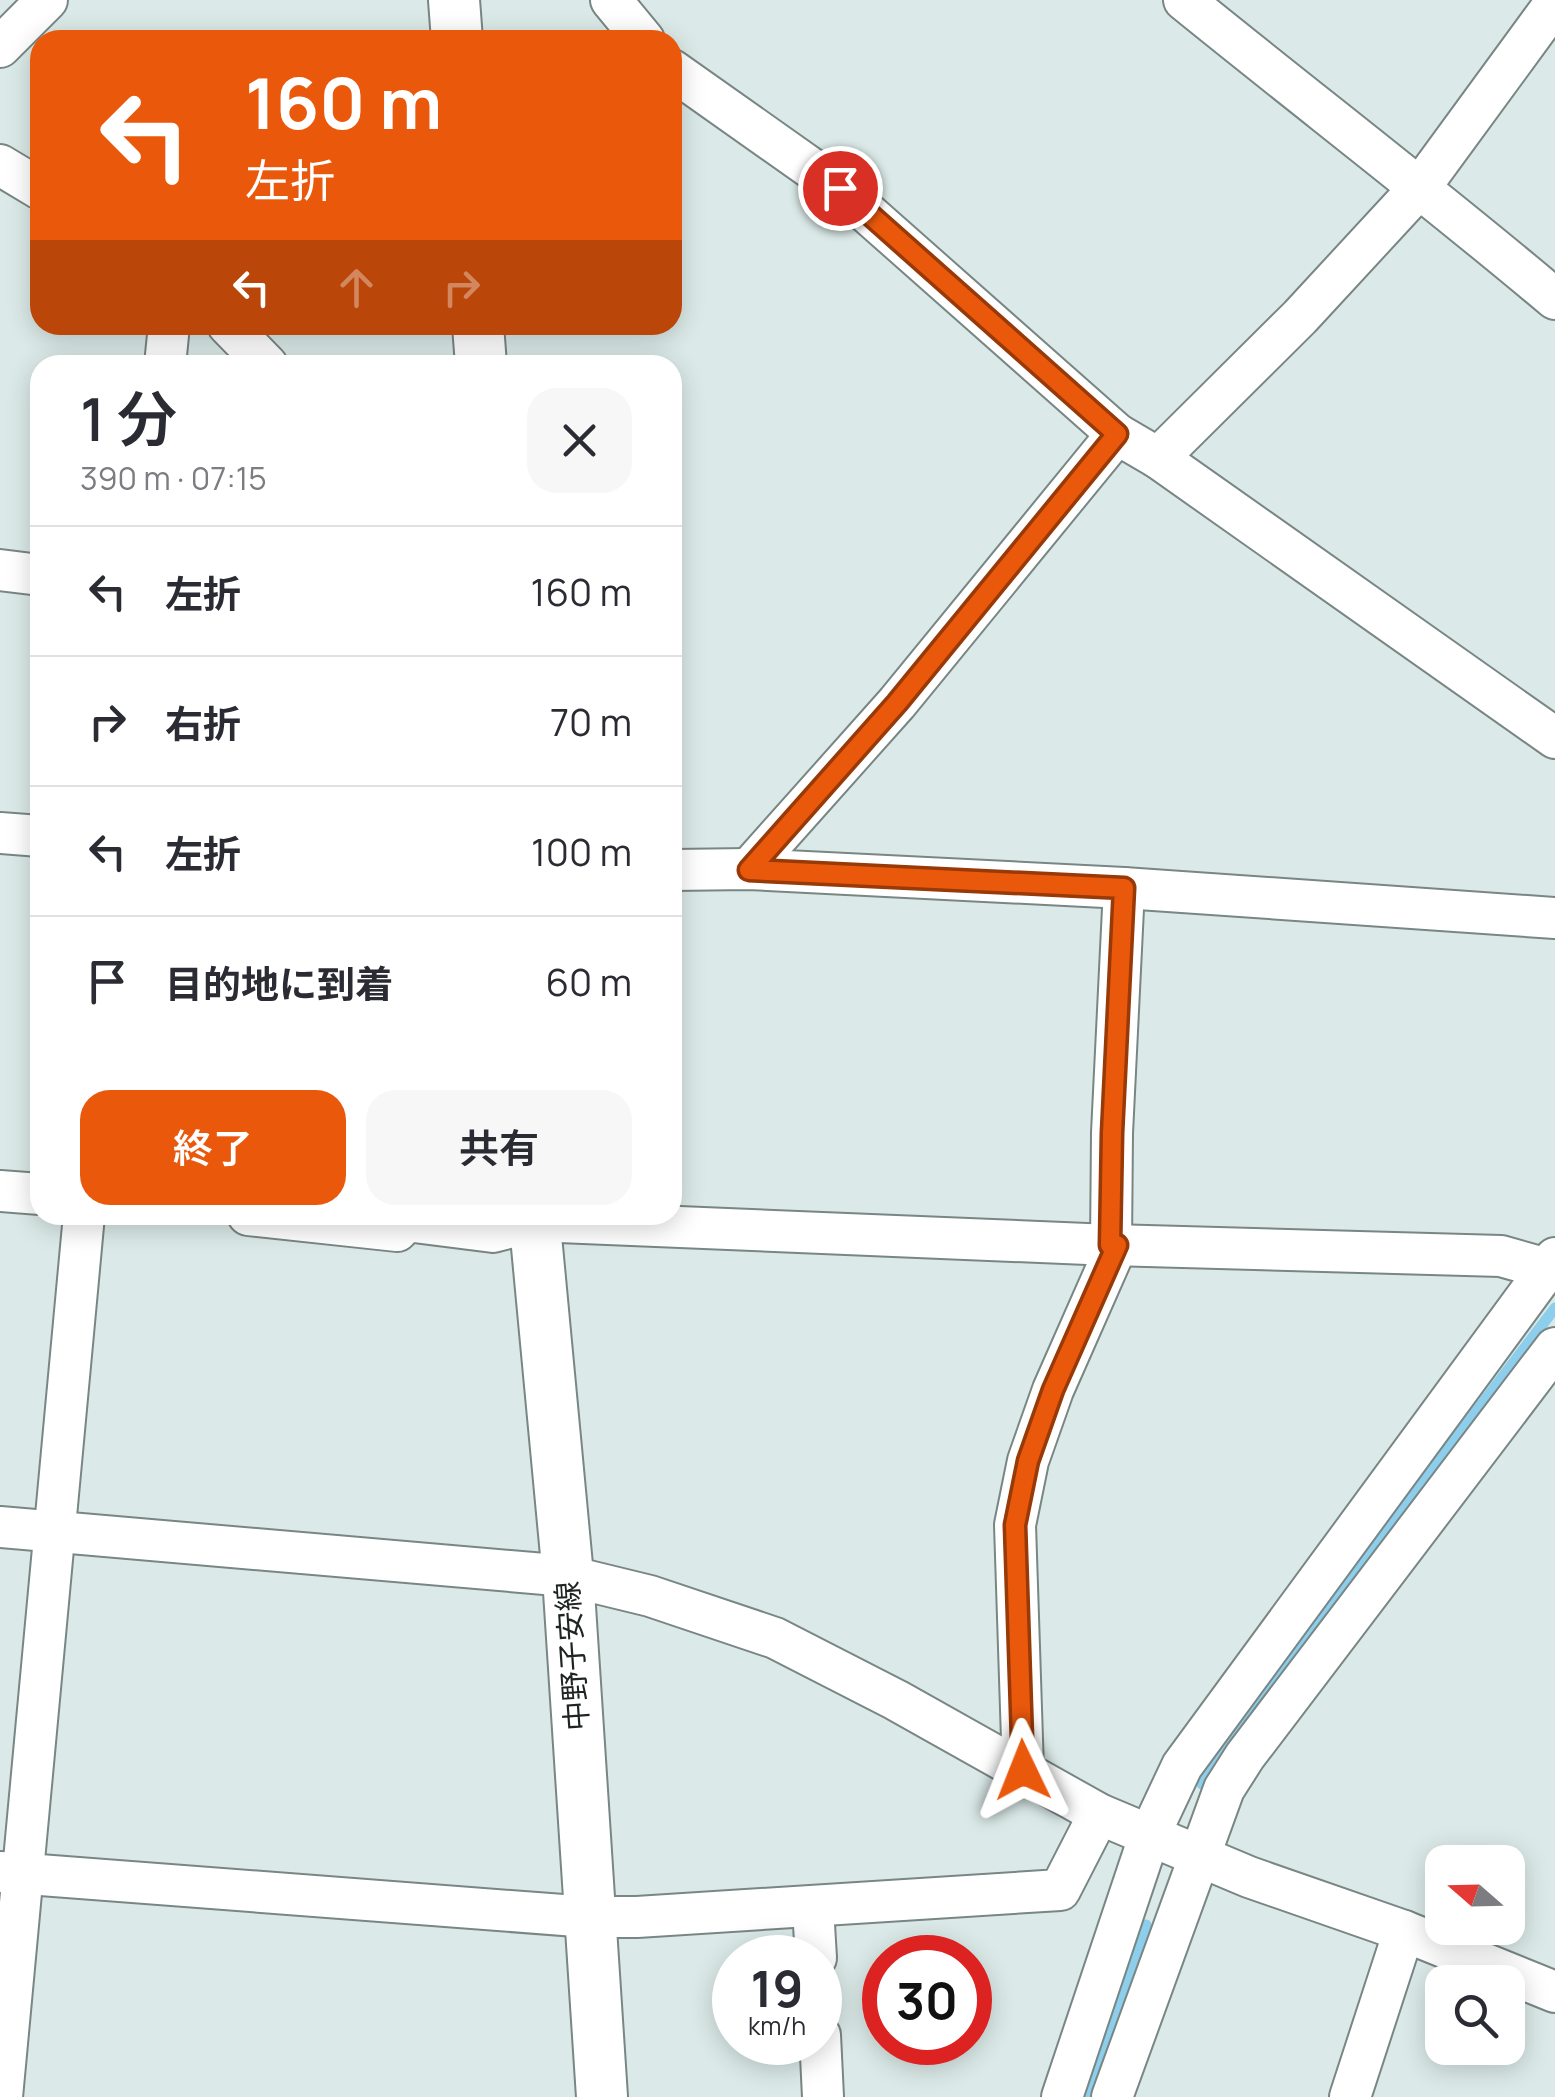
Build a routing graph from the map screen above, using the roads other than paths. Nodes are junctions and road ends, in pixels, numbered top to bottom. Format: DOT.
graph roads {
  1 [pos="48,0"];
  2 [pos="454,0"];
  3 [pos="611,0"];
  4 [pos="1184,0"];
  5 [pos="1549,12"];
  6 [pos="456,30"];
  7 [pos="636,30"];
  8 [pos="0,47"];
  9 [pos="682,77"];
  10 [pos="0,165"];
  11 [pos="30,183"];
  12 [pos="1421,186"];
  13 [pos="1555,298"];
  14 [pos="238,335"];
  15 [pos="257,355"];
  16 [pos="1117,434"];
  17 [pos="1158,458"];
  18 [pos="0,570"];
  19 [pos="30,573"];
  20 [pos="1555,738"];
  21 [pos="0,833"];
  22 [pos="30,835"];
  23 [pos="682,870"];
  24 [pos="749,870"];
  25 [pos="1124,888"];
  26 [pos="1555,918"];
  27 [pos="0,1191"];
  28 [pos="30,1193"];
  29 [pos="83,1225"];
  30 [pos="340,1225"];
  31 [pos="402,1225"];
  32 [pos="438,1225"];
  33 [pos="514,1225"];
  34 [pos="535,1225"];
  35 [pos="682,1225"];
  36 [pos="1114,1245"];
  37 [pos="1551,1264"];
  38 [pos="1555,1348"];
  39 [pos="0,1527"];
  40 [pos="54,1532"];
  41 [pos="568,1576"];
  42 [pos="1023,1770"];
  43 [pos="1099,1814"];
  44 [pos="1150,1834"];
  45 [pos="1201,1854"];
  46 [pos="11,1873"];
  47 [pos="813,1908"];
  48 [pos="589,1917"];
  49 [pos="1404,1931"];
  50 [pos="815,1935"];
  51 [pos="1555,1992"];
  52 [pos="822,2065"];
  53 [pos="2,2097"];
  54 [pos="602,2097"];
  55 [pos="824,2097"];
  56 [pos="1062,2097"];
  57 [pos="1112,2097"];
  58 [pos="1350,2097"];
  1 -- 8 [label="street"];
  2 -- 6 [label="main road"];
  3 -- 7 [label="street"];
  4 -- 12 [label="street"];
  5 -- 12 [label="street"];
  9 -- 16 [label="street"];
  10 -- 11 [label="street"];
  12 -- 13 [label="street"];
  12 -- 17 [label="street"];
  14 -- 15 [label="street"];
  16 -- 17 [label="street"];
  16 -- 24 [label="street"];
  17 -- 20 [label="street"];
  18 -- 19 [label="street"];
  21 -- 22 [label="street"];
  23 -- 24 [label="street"];
  24 -- 25 [label="street"];
  25 -- 26 [label="street"];
  25 -- 36 [label="street"];
  27 -- 28 [label="street"];
  29 -- 40 [label="street"];
  30 -- 31 [label="street"];
  32 -- 33 [label="street"];
  34 -- 41 [label="main road, 中野子安線"];
  35 -- 36 [label="street"];
  36 -- 37 [label="street"];
  36 -- 42 [label="street"];
  37 -- 44 [label="street"];
  38 -- 45 [label="street"];
  39 -- 40 [label="street"];
  40 -- 41 [label="street"];
  40 -- 46 [label="street"];
  41 -- 42 [label="street"];
  41 -- 48 [label="main road, 中野子安線"];
  42 -- 43 [label="street"];
  43 -- 44 [label="street"];
  43 -- 47 [label="street"];
  44 -- 45 [label="street"];
  44 -- 56 [label="street"];
  45 -- 49 [label="street"];
  45 -- 57 [label="street"];
  46 -- 48 [label="street"];
  46 -- 53 [label="street"];
  47 -- 48 [label="street"];
  47 -- 50 [label="street"];
  48 -- 54 [label="main road, 中野子安線"];
  49 -- 51 [label="street"];
  49 -- 58 [label="street"];
  52 -- 55 [label="street"];
}
